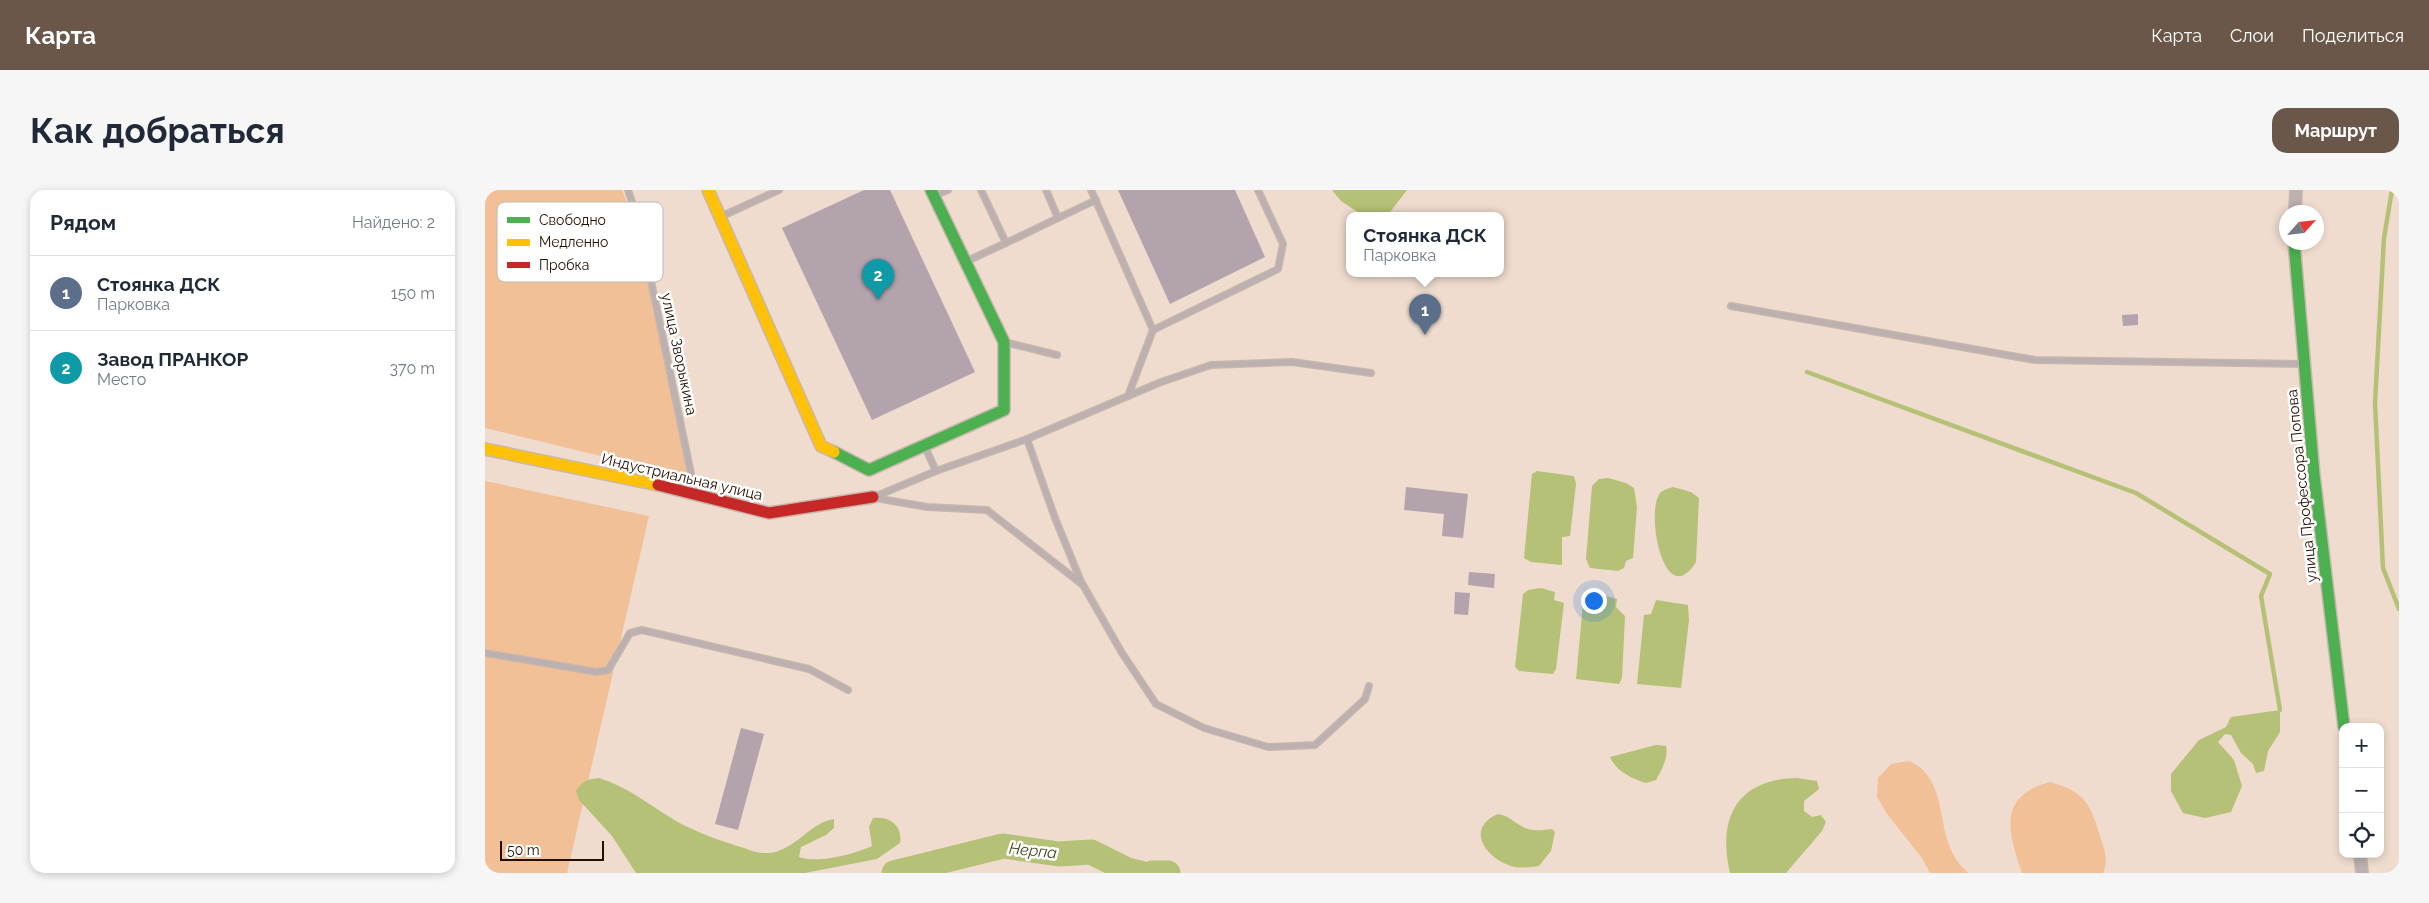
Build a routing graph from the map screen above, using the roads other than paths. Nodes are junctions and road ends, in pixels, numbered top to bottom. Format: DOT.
graph roads {
  1 [pos="628,190"];
  2 [pos="708,190"];
  3 [pos="779,190"];
  4 [pos="948,190"];
  5 [pos="981,190"];
  6 [pos="1046,190"];
  7 [pos="1091,190"];
  8 [pos="1258,190"];
  9 [pos="2296,190"];
  10 [pos="932,193"];
  11 [pos="1096,200"];
  12 [pos="632,202"];
  13 [pos="2295,205"];
  14 [pos="721,217"];
  15 [pos="1057,218"];
  16 [pos="1006,243"];
  17 [pos="2295,250"];
  18 [pos="965,262"];
  19 [pos="651,282"];
  20 [pos="1731,306"];
  21 [pos="1153,330"];
  22 [pos="1004,342"];
  23 [pos="1057,354"];
  24 [pos="2304,364"];
  25 [pos="1371,373"];
  26 [pos="1128,396"];
  27 [pos="1027,439"];
  28 [pos="924,446"];
  29 [pos="485,449"];
  30 [pos="936,471"];
  31 [pos="695,494"];
  32 [pos="873,497"];
  33 [pos="1083,585"];
  34 [pos="485,653"];
  35 [pos="1369,686"];
  36 [pos="848,690"];
  37 [pos="2345,723"];
  38 [pos="2360,858"];
  39 [pos="2362,873"];
  1 -- 12 [label="lane, улица Зворыкина"];
  2 -- 14 [label="street"];
  3 -- 14 [label="lane"];
  4 -- 10 [label="lane"];
  5 -- 16 [label="lane"];
  6 -- 15 [label="lane"];
  7 -- 11 [label="lane"];
  8 -- 21 [label="lane"];
  9 -- 13 [label="street"];
  10 -- 18 [label="street"];
  11 -- 15 [label="lane"];
  11 -- 21 [label="lane"];
  14 -- 28 [label="street"];
  15 -- 16 [label="lane"];
  16 -- 18 [label="lane"];
  17 -- 24 [label="street, улица Профессора Попова"];
  18 -- 22 [label="street"];
  19 -- 31 [label="lane, улица Зворыкина"];
  20 -- 24 [label="lane"];
  21 -- 26 [label="lane"];
  22 -- 23 [label="lane"];
  22 -- 28 [label="street"];
  24 -- 37 [label="street, улица Профессора Попова"];
  25 -- 26 [label="lane"];
  26 -- 27 [label="lane"];
  27 -- 30 [label="lane"];
  27 -- 33 [label="lane"];
  28 -- 30 [label="lane"];
  29 -- 31 [label="street, Индустриальная улица"];
  30 -- 32 [label="lane"];
  31 -- 32 [label="street, Индустриальная улица"];
  32 -- 33 [label="lane"];
  33 -- 35 [label="lane"];
  34 -- 36 [label="lane"];
  38 -- 39 [label="street"];
}
